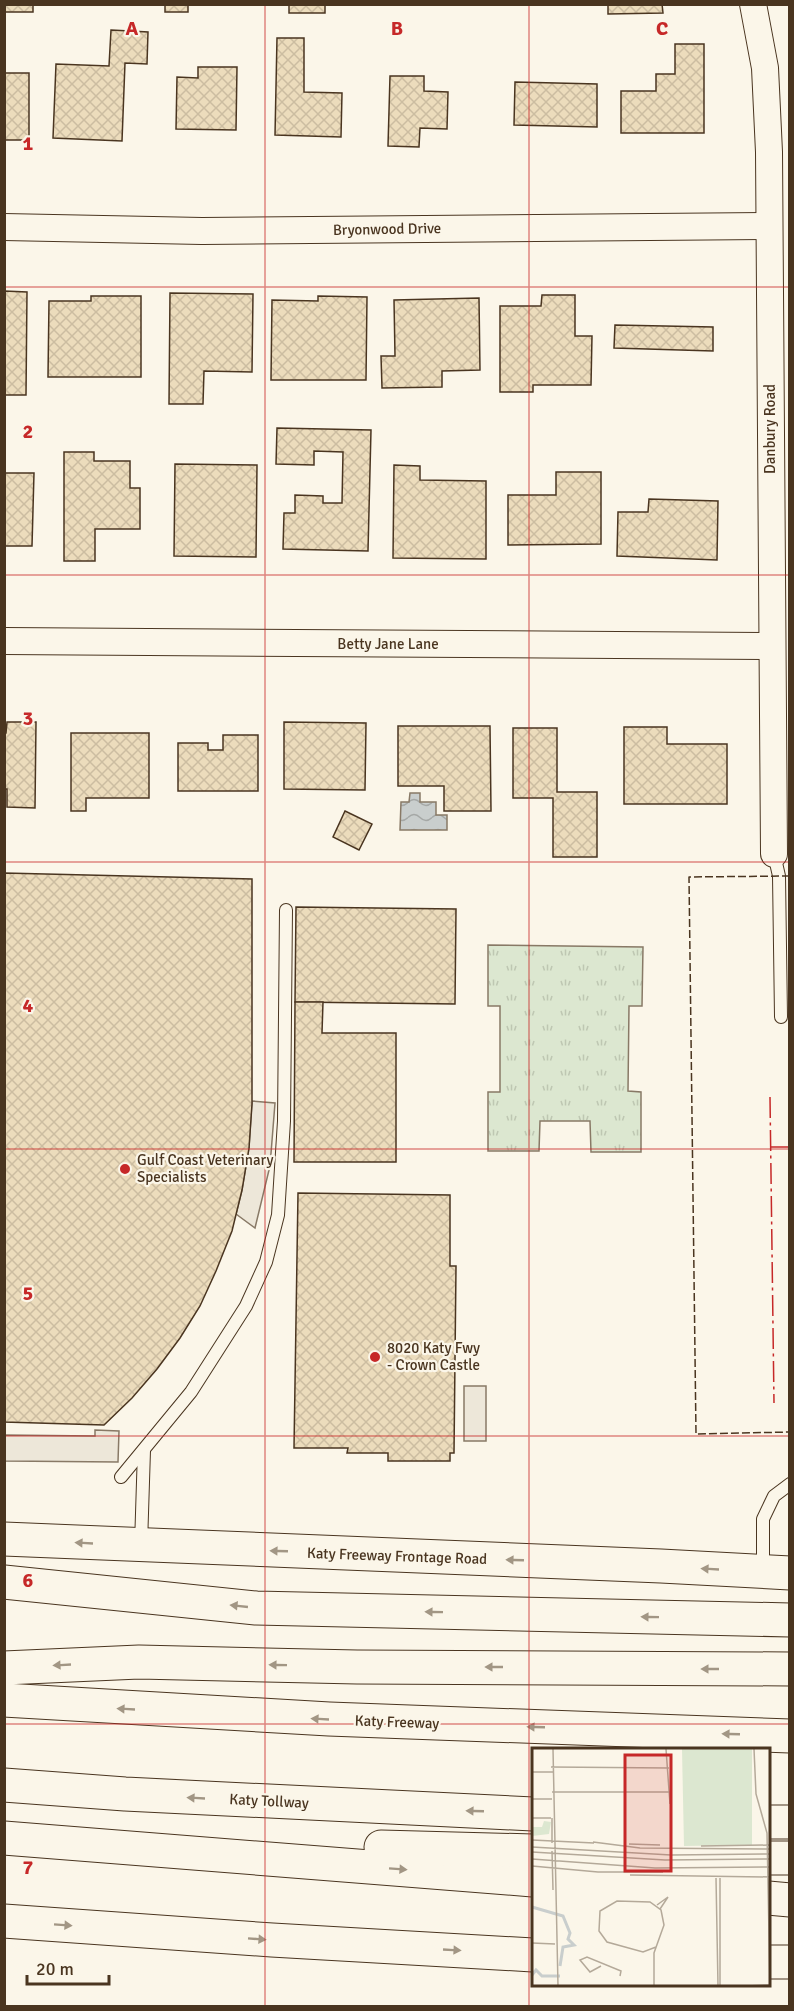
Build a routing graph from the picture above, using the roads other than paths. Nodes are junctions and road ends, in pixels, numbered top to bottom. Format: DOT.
graph roads {
  1 [pos="753,4"];
  2 [pos="769,226"];
  3 [pos="4,227"];
  4 [pos="4,642"];
  5 [pos="771,646"];
  6 [pos="774,854"];
  7 [pos="286,910"];
  8 [pos="781,1017"];
  9 [pos="144,1450"];
  10 [pos="121,1477"];
  11 [pos="789,1484"];
  12 [pos="4,1539"];
  13 [pos="141,1546"];
  14 [pos="776,1573"];
  15 [pos="4,1582"];
  16 [pos="789,1620"];
  17 [pos="4,1668"];
  18 [pos="789,1669"];
  19 [pos="4,1701"];
  20 [pos="789,1736"];
  21 [pos="4,1785"];
  22 [pos="532,1814"];
  23 [pos="770,1822"];
  24 [pos="789,1822"];
  25 [pos="4,1837"];
  26 [pos="532,1851"];
  27 [pos="770,1858"];
  28 [pos="789,1858"];
  29 [pos="532,1880"];
  30 [pos="770,1898"];
  31 [pos="789,1900"];
  32 [pos="4,1920"];
  33 [pos="532,1954"];
  34 [pos="770,1962"];
  35 [pos="789,1962"];
  1 -- 2 [label="street, Danbury Road"];
  2 -- 3 [label="street, Bryonwood Drive"];
  2 -- 5 [label="street, Danbury Road"];
  4 -- 5 [label="street, Betty Jane Lane"];
  5 -- 6 [label="street, Danbury Road"];
  6 -- 8 [label="lane"];
  7 -- 9 [label="lane"];
  9 -- 10 [label="lane"];
  9 -- 13 [label="lane"];
  11 -- 14 [label="lane"];
  13 -- 12 [label="main road, Katy Freeway Frontage Road, one-way"];
  14 -- 13 [label="main road, Katy Freeway Frontage Road, one-way"];
  16 -- 15 [label="main road, one-way"];
  18 -- 17 [label="main road, one-way"];
  20 -- 19 [label="main road, Katy Freeway, one-way"];
  22 -- 21 [label="main road, Katy Tollway, one-way"];
  23 -- 24 [label="main road"];
  25 -- 26 [label="main road"];
  25 -- 29 [label="main road, one-way"];
  27 -- 28 [label="main road"];
  30 -- 31 [label="main road"];
  32 -- 33 [label="main road, one-way"];
  34 -- 35 [label="main road"];
}
